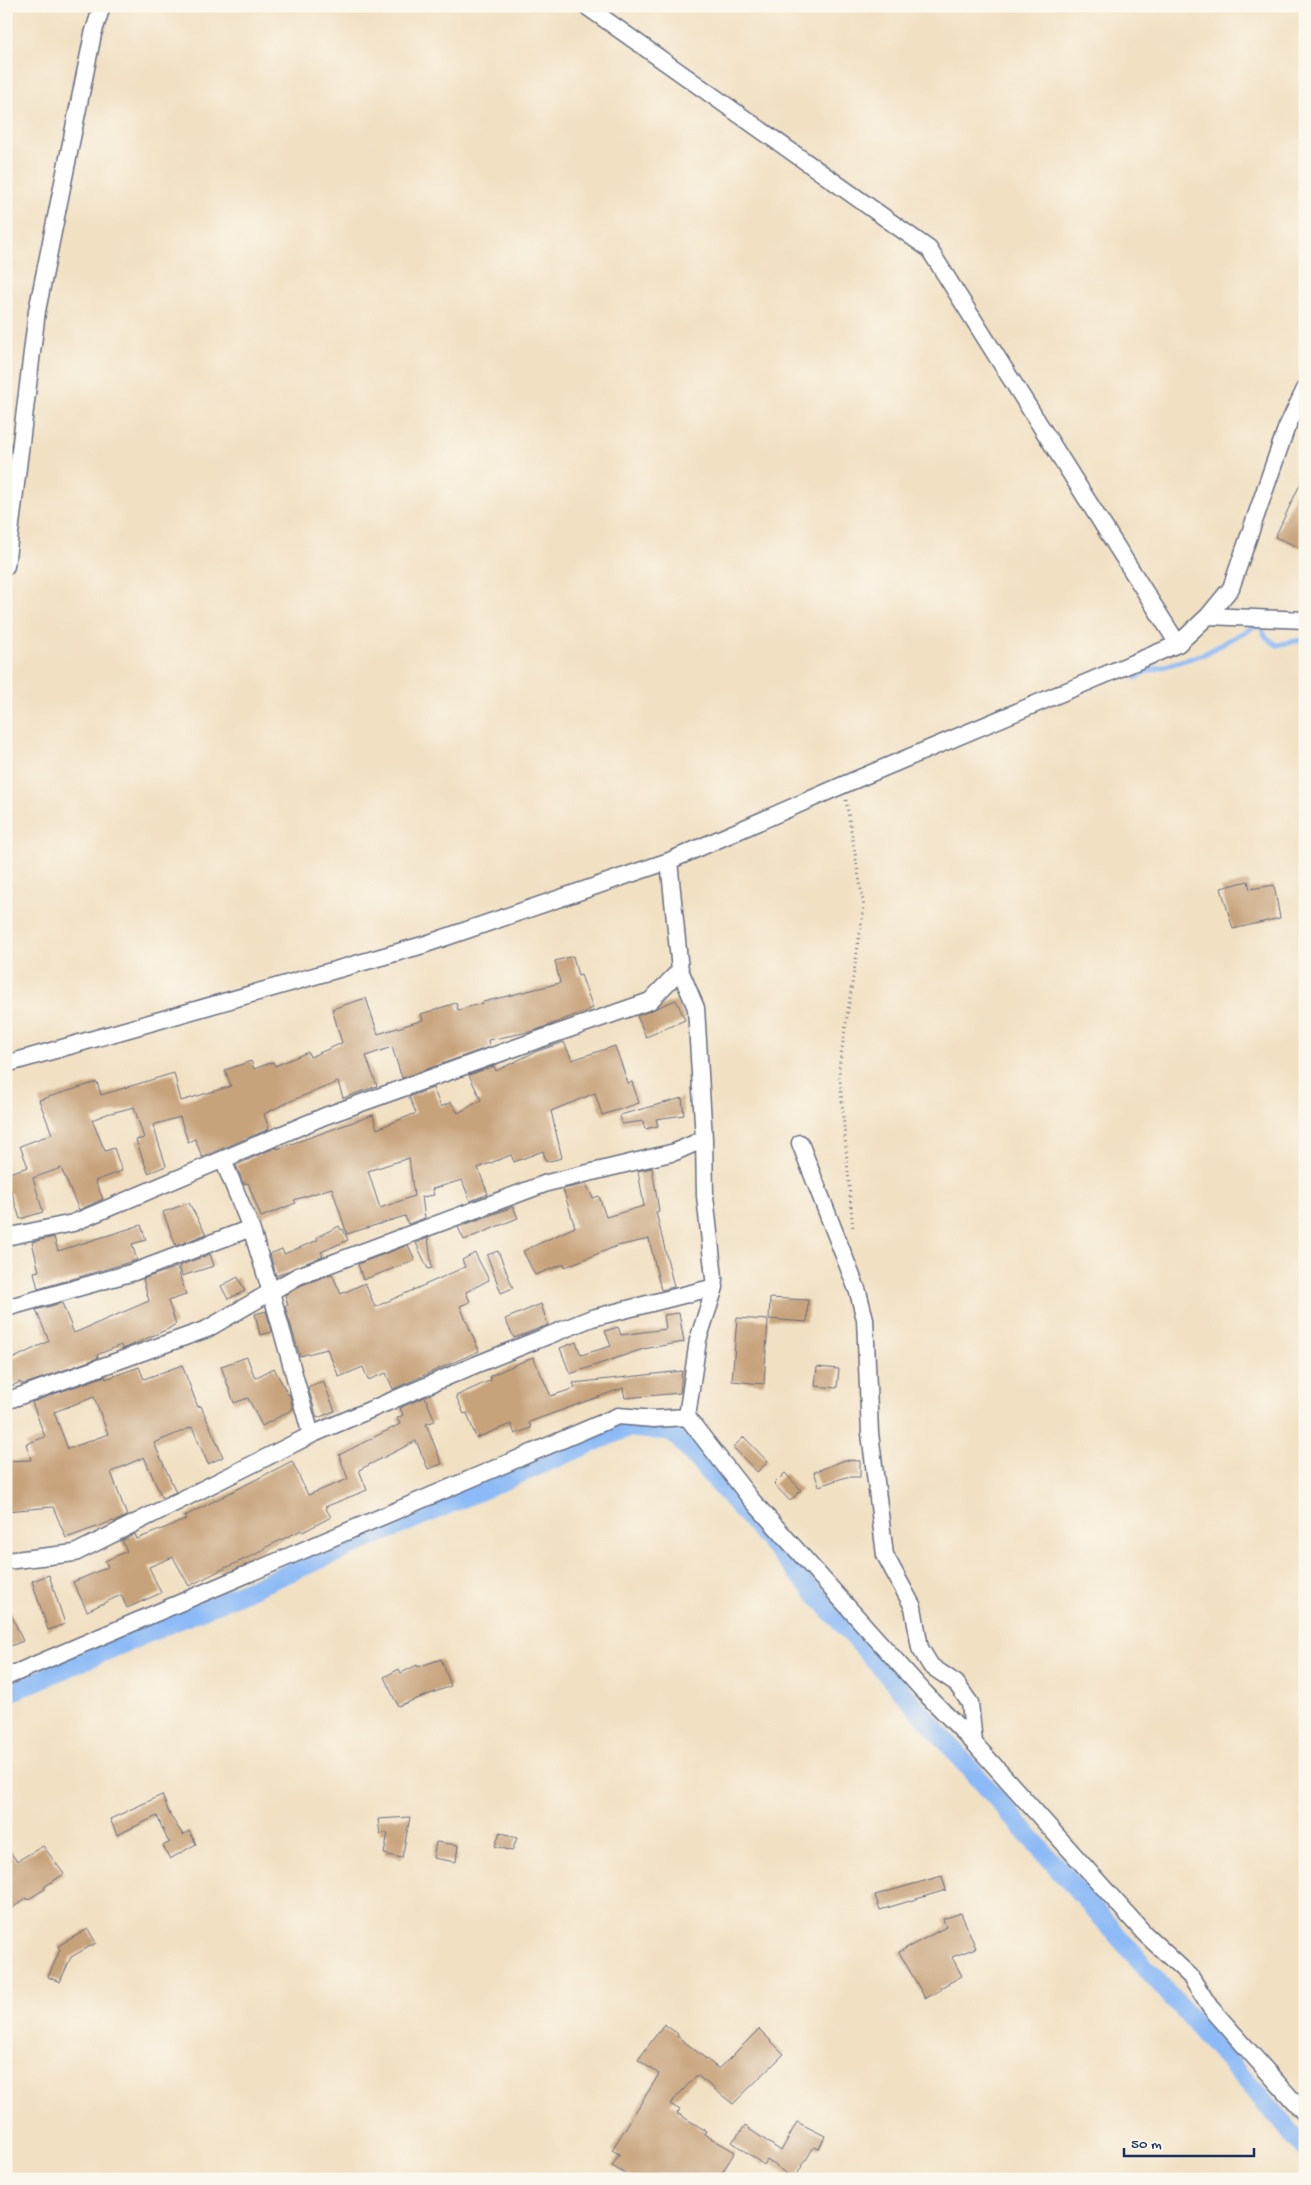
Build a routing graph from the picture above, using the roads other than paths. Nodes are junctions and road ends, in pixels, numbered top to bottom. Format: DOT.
graph roads {
  1 [pos="102,6"];
  2 [pos="586,6"];
  3 [pos="1305,389"];
  4 [pos="6,566"];
  5 [pos="1208,616"];
  6 [pos="1305,620"];
  7 [pos="1178,644"];
  8 [pos="670,861"];
  9 [pos="680,970"];
  10 [pos="6,1064"];
  11 [pos="704,1139"];
  12 [pos="800,1143"];
  13 [pos="222,1160"];
  14 [pos="251,1228"];
  15 [pos="6,1237"];
  16 [pos="715,1287"];
  17 [pos="271,1292"];
  18 [pos="6,1308"];
  19 [pos="6,1400"];
  20 [pos="687,1417"];
  21 [pos="311,1435"];
  22 [pos="6,1561"];
  23 [pos="6,1677"];
  24 [pos="974,1743"];
  25 [pos="1305,2114"];
  1 -- 4 [label="street"];
  2 -- 7 [label="street"];
  3 -- 5 [label="street"];
  5 -- 6 [label="street"];
  5 -- 7 [label="street"];
  7 -- 8 [label="street"];
  8 -- 9 [label="street"];
  8 -- 10 [label="street"];
  9 -- 11 [label="street"];
  9 -- 13 [label="street"];
  11 -- 16 [label="street"];
  11 -- 17 [label="street"];
  12 -- 24 [label="street"];
  13 -- 14 [label="street"];
  13 -- 15 [label="street"];
  14 -- 17 [label="street"];
  14 -- 18 [label="street"];
  16 -- 20 [label="street"];
  16 -- 21 [label="street"];
  17 -- 19 [label="street"];
  17 -- 21 [label="street"];
  20 -- 23 [label="street"];
  20 -- 24 [label="street"];
  21 -- 22 [label="street"];
  24 -- 25 [label="street"];
}
